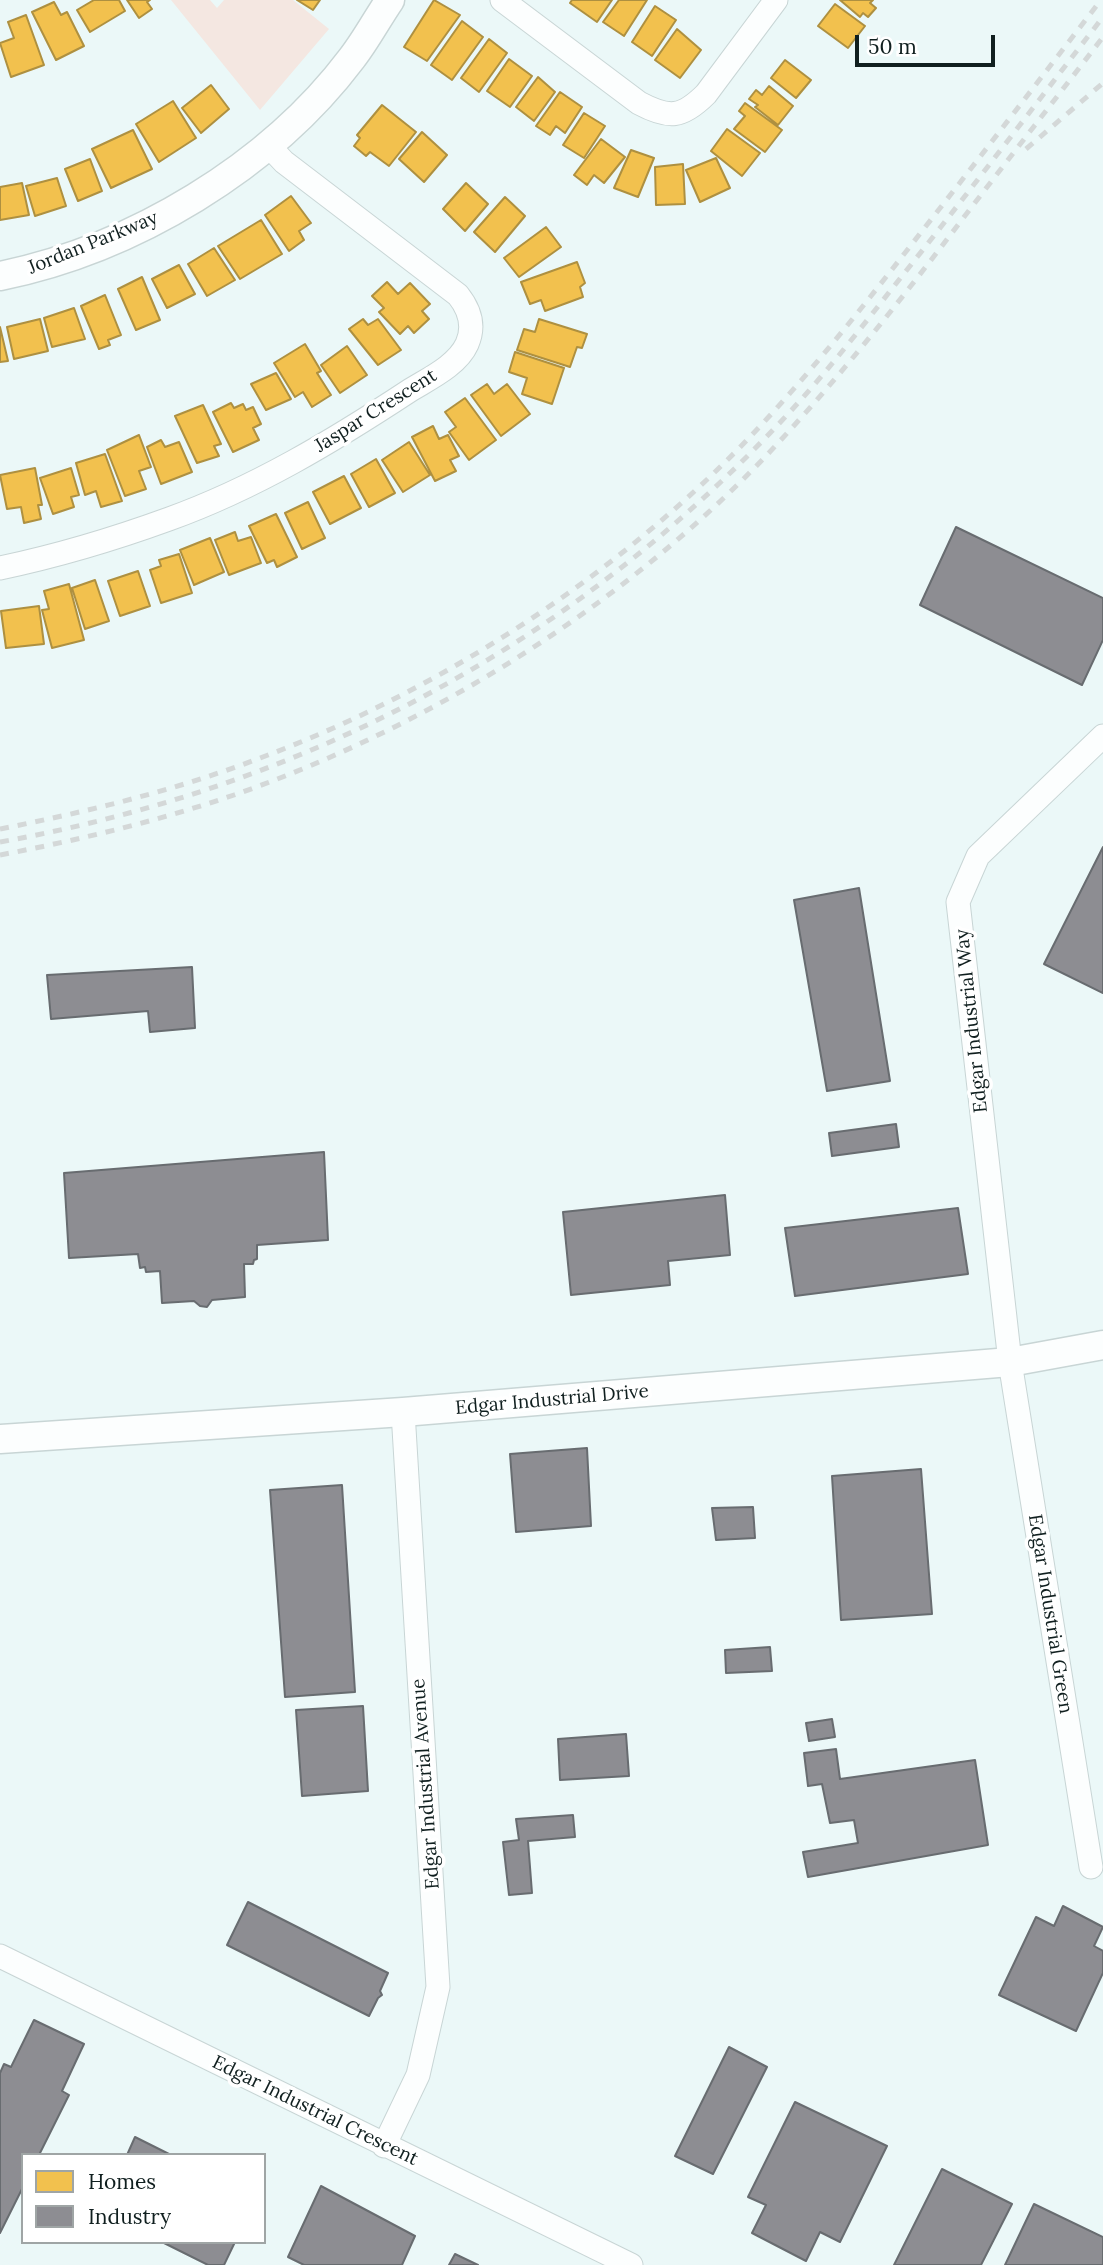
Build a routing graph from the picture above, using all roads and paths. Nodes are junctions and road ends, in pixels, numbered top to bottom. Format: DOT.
graph roads {
  1 [pos="390,0"];
  2 [pos="502,0"];
  3 [pos="776,0"];
  4 [pos="268,145"];
  5 [pos="0,276"];
  6 [pos="0,568"];
  7 [pos="1103,736"];
  8 [pos="1103,1345"];
  9 [pos="1010,1362"];
  10 [pos="403,1412"];
  11 [pos="0,1440"];
  12 [pos="1091,1867"];
  13 [pos="0,1956"];
  14 [pos="384,2146"];
  15 [pos="631,2265"];
  1 -- 4 [label="street, Jordan Parkway"];
  2 -- 3 [label="street"];
  4 -- 5 [label="street, Jordan Parkway"];
  4 -- 6 [label="street, Jaspar Crescent"];
  7 -- 9 [label="street, Edgar Industrial Way"];
  8 -- 9 [label="street, Edgar Industrial Drive"];
  9 -- 10 [label="street, Edgar Industrial Drive"];
  9 -- 12 [label="street, Edgar Industrial Green"];
  10 -- 11 [label="street, Edgar Industrial Drive"];
  10 -- 14 [label="street, Edgar Industrial Avenue"];
  13 -- 14 [label="street, Edgar Industrial Crescent"];
  14 -- 15 [label="street, Edgar Industrial Crescent"];
}
